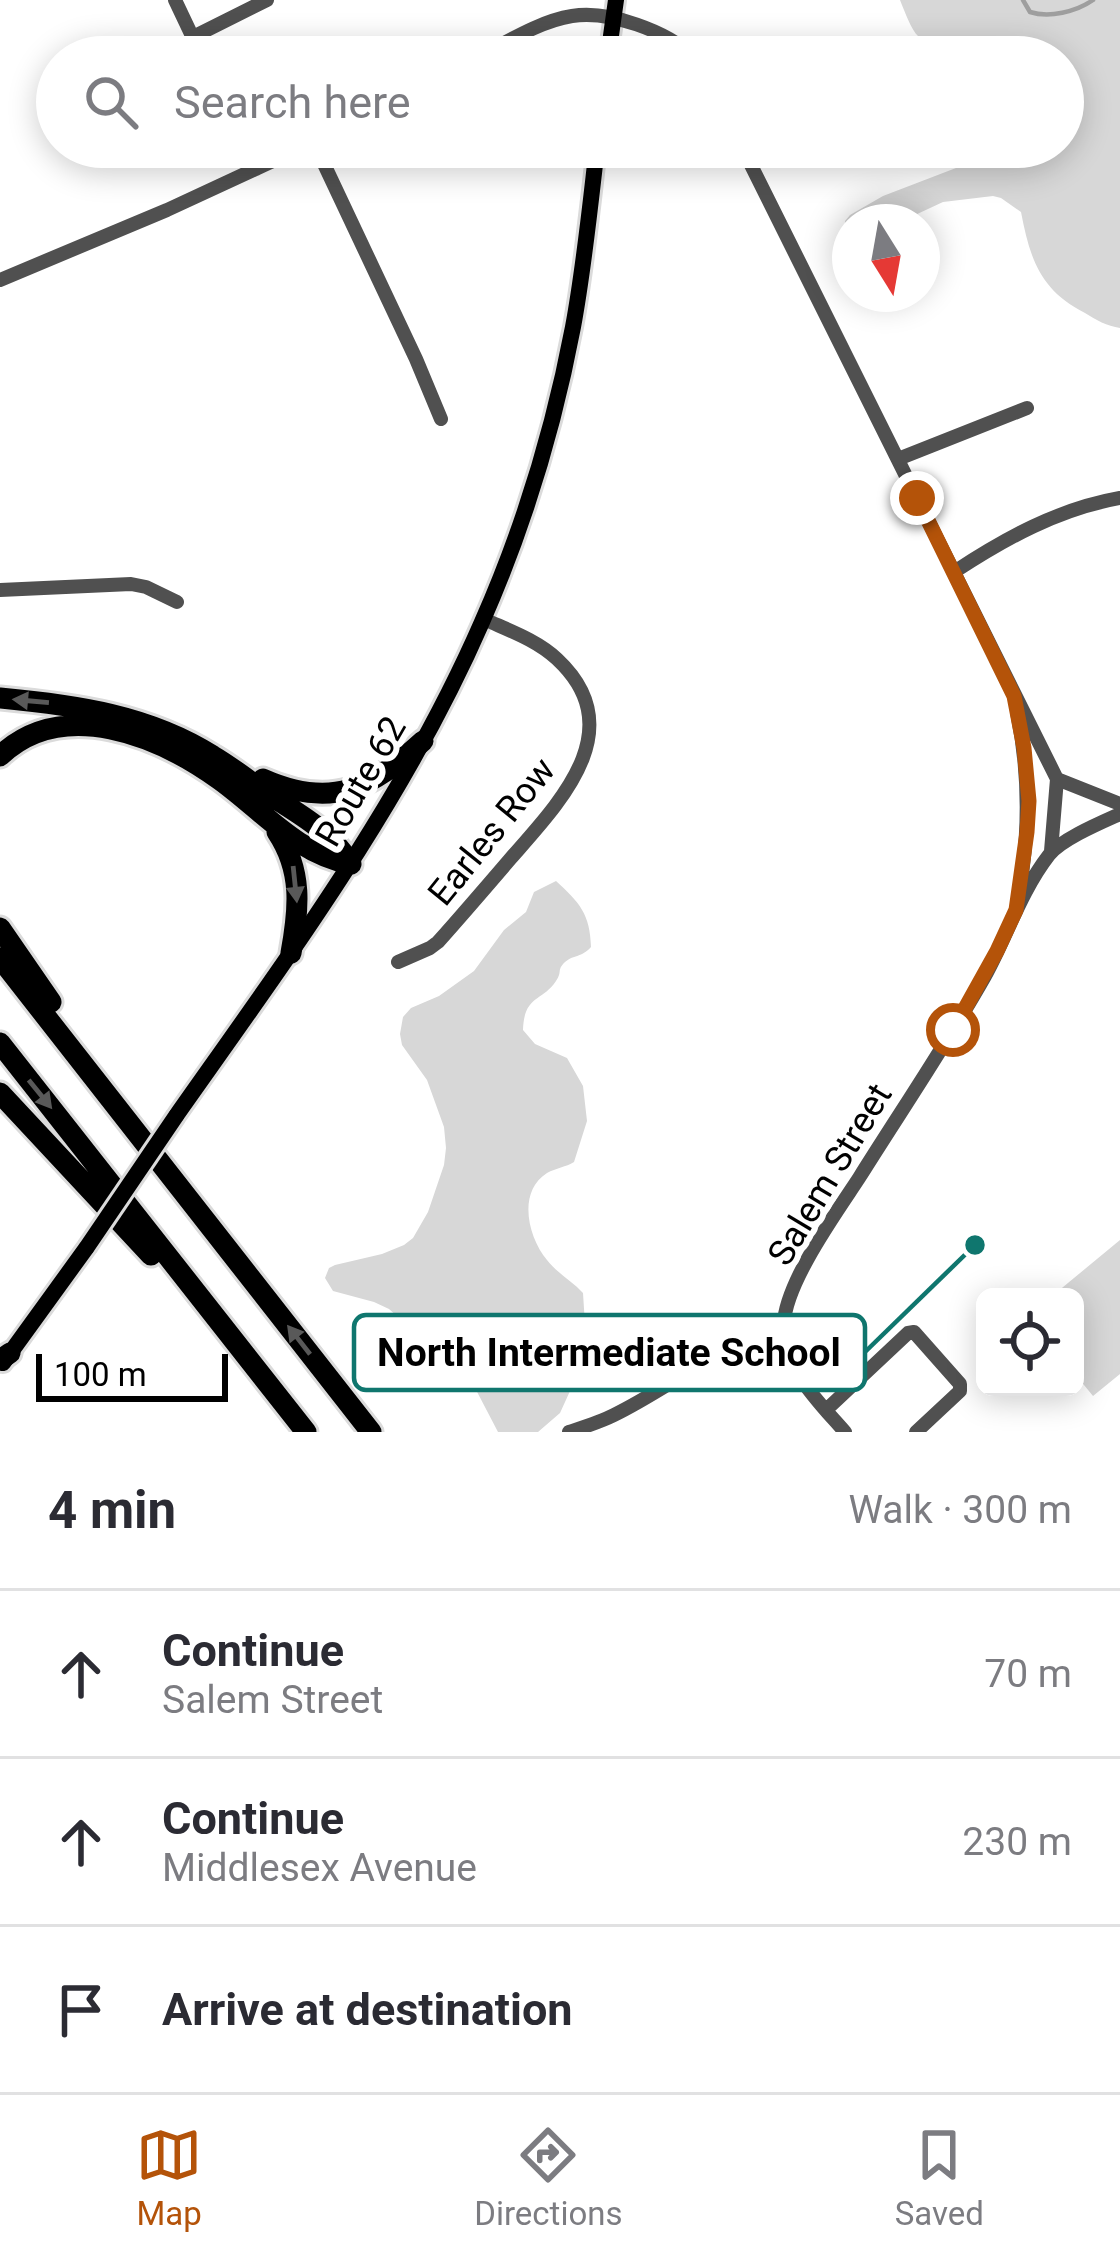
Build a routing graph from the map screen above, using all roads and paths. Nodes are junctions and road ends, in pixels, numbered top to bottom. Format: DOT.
graph roads {
  1 [pos="175,0"];
  2 [pos="267,0"];
  3 [pos="615,9"];
  4 [pos="192,36"];
  5 [pos="197,36"];
  6 [pos="519,36"];
  7 [pos="664,36"];
  8 [pos="326,168"];
  9 [pos="594,168"];
  10 [pos="752,168"];
  11 [pos="256,169"];
  12 [pos="0,280"];
  13 [pos="1027,408"];
  14 [pos="441,419"];
  15 [pos="898,459"];
  16 [pos="1120,498"];
  17 [pos="954,572"];
  18 [pos="0,590"];
  19 [pos="177,602"];
  20 [pos="484,619"];
  21 [pos="1014,696"];
  22 [pos="0,698"];
  23 [pos="423,741"];
  24 [pos="213,755"];
  25 [pos="0,756"];
  26 [pos="1057,779"];
  27 [pos="1029,801"];
  28 [pos="1120,804"];
  29 [pos="1120,814"];
  30 [pos="270,821"];
  31 [pos="1028,821"];
  32 [pos="1052,851"];
  33 [pos="351,864"];
  34 [pos="1016,910"];
  35 [pos="0,928"];
  36 [pos="291,952"];
  37 [pos="0,958"];
  38 [pos="398,962"];
  39 [pos="0,1043"];
  40 [pos="0,1093"];
  41 [pos="182,1189"];
  42 [pos="784,1330"];
  43 [pos="3,1360"];
  44 [pos="260,1372"];
  45 [pos="826,1410"];
  46 [pos="614,1415"];
  47 [pos="306,1432"];
  48 [pos="371,1432"];
  49 [pos="569,1432"];
  50 [pos="599,1432"];
  51 [pos="845,1432"];
  52 [pos="916,1432"];
  1 -- 4 [label="street"];
  2 -- 5 [label="street"];
  3 -- 6 [label="street"];
  3 -- 7 [label="street"];
  8 -- 14 [label="street"];
  9 -- 20 [label="main road, Route 62"];
  10 -- 15 [label="street"];
  11 -- 12 [label="street"];
  13 -- 15 [label="street"];
  15 -- 17 [label="street"];
  16 -- 17 [label="street"];
  17 -- 21 [label="street"];
  18 -- 19 [label="street"];
  20 -- 23 [label="main road, Route 62"];
  20 -- 38 [label="street, Earles Row"];
  21 -- 26 [label="street"];
  21 -- 27 [label="street"];
  24 -- 22 [label="highway, one-way"];
  23 -- 24 [label="highway"];
  23 -- 33 [label="main road, Route 62"];
  24 -- 33 [label="highway"];
  25 -- 30 [label="highway"];
  26 -- 27 [label="street"];
  26 -- 28 [label="street"];
  26 -- 32 [label="street"];
  27 -- 31 [label="street"];
  29 -- 32 [label="street"];
  30 -- 33 [label="highway"];
  30 -- 36 [label="highway, one-way"];
  31 -- 32 [label="street"];
  31 -- 34 [label="street"];
  32 -- 34 [label="street, Salem Street"];
  33 -- 36 [label="main road, Route 62"];
  34 -- 42 [label="street, Salem Street"];
  35 -- 41 [label="highway"];
  36 -- 43 [label="main road, Route 62, bridge"];
  37 -- 41 [label="highway"];
  39 -- 44 [label="highway, one-way"];
  40 -- 44 [label="highway"];
  48 -- 41 [label="highway, one-way"];
  42 -- 45 [label="street"];
  42 -- 46 [label="street"];
  44 -- 47 [label="highway"];
  45 -- 51 [label="street"];
  45 -- 52 [label="street"];
  46 -- 49 [label="street"];
  46 -- 50 [label="street"];
}
